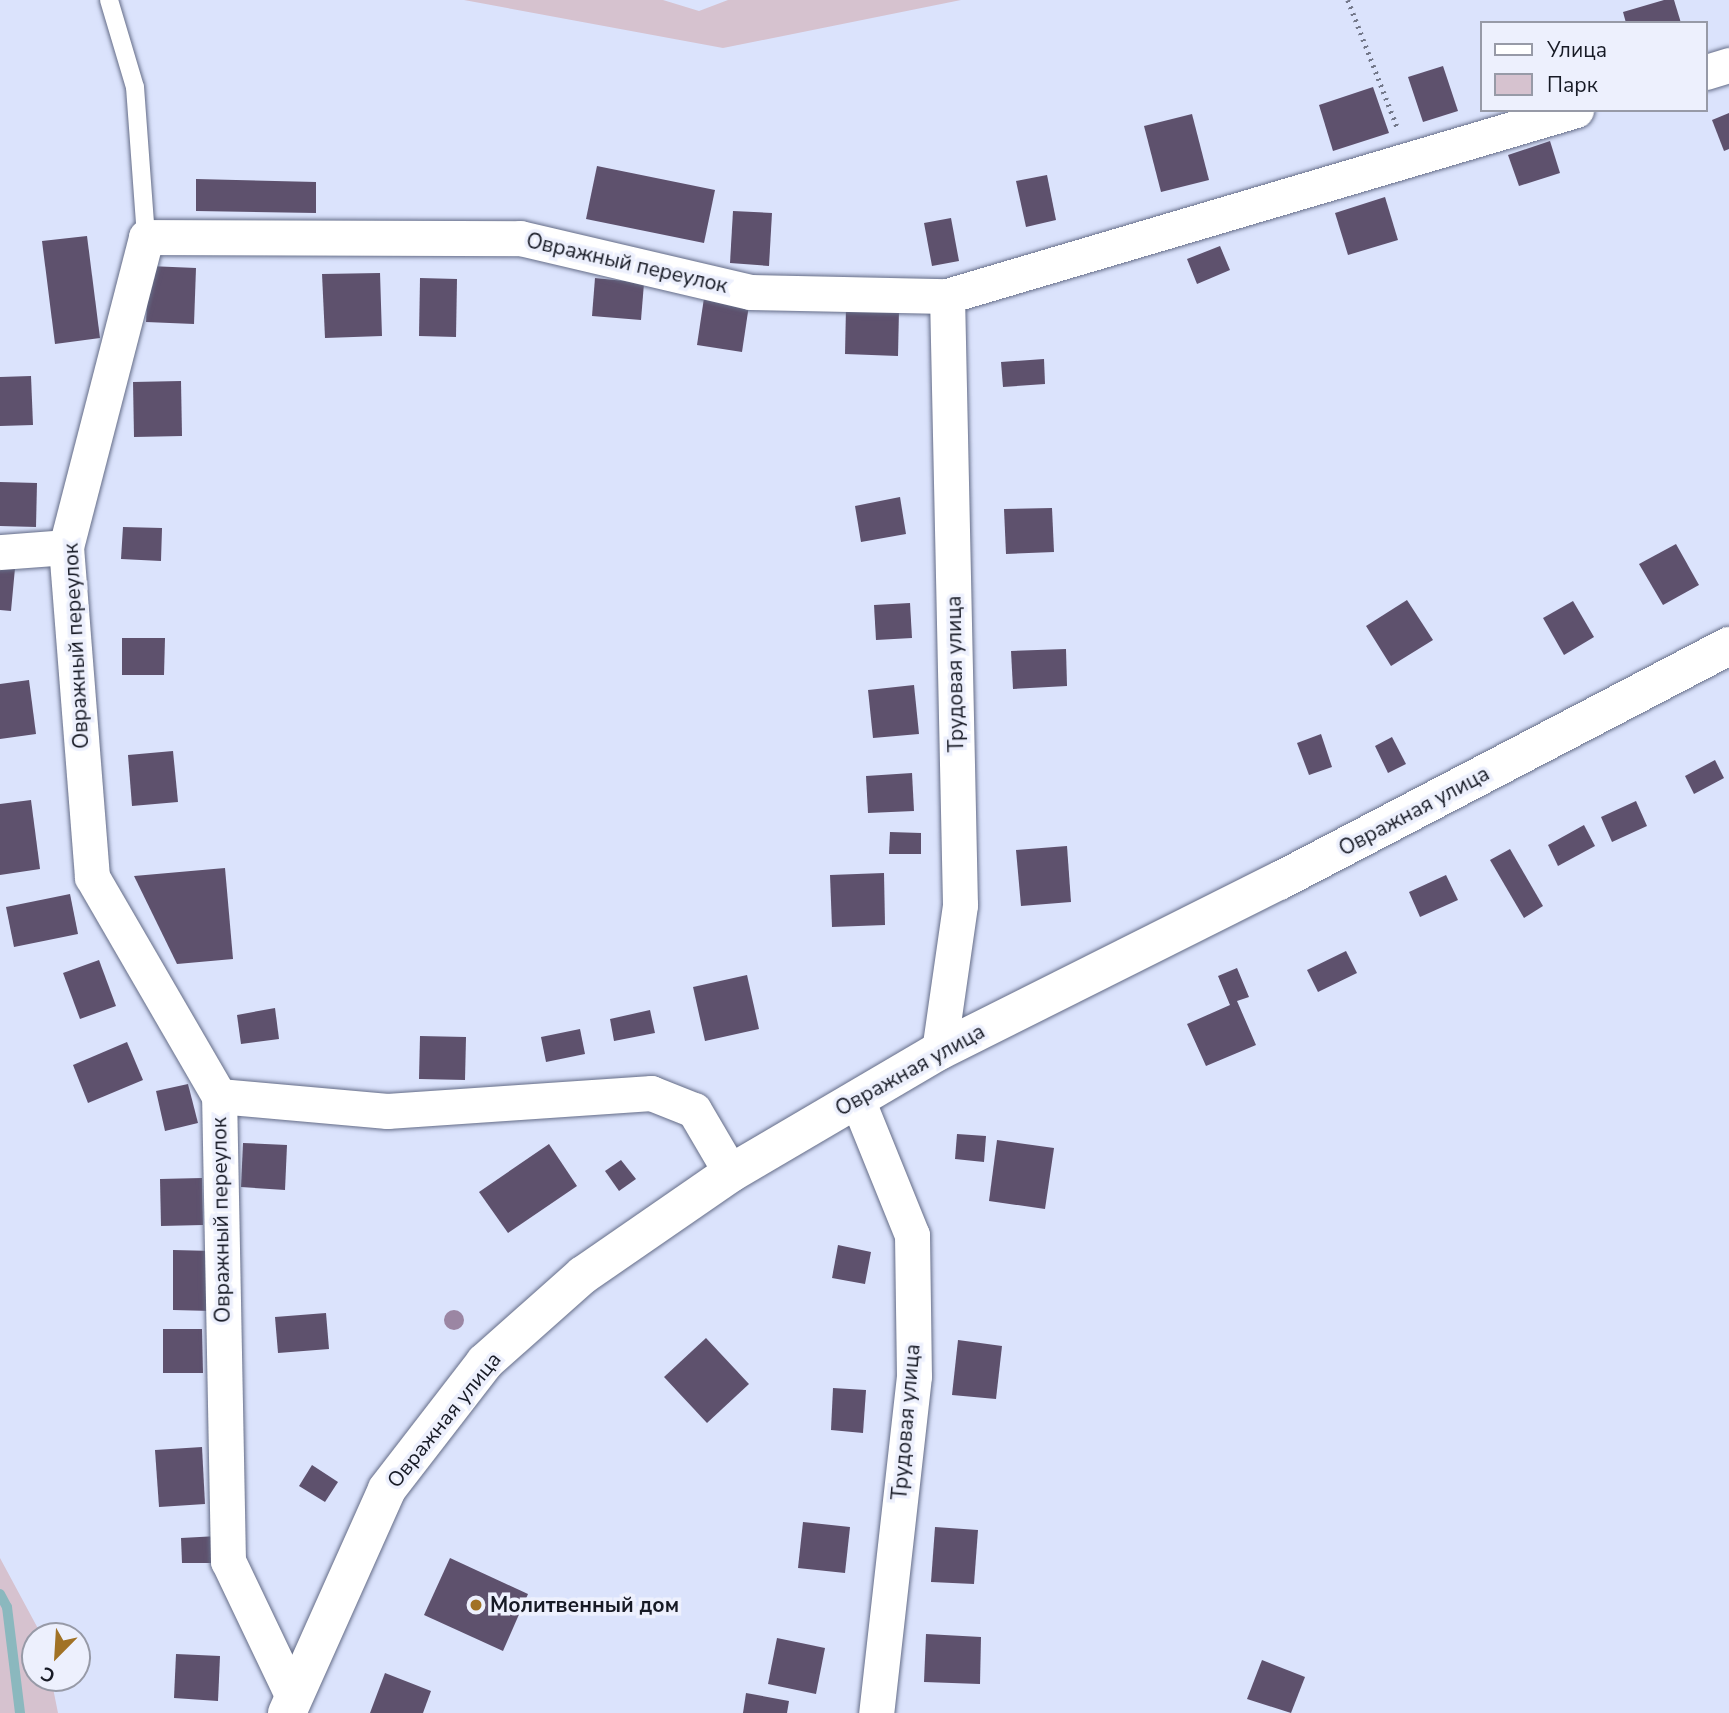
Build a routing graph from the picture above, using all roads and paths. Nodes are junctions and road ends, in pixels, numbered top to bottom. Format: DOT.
graph roads {
  1 [pos="109,0"];
  2 [pos="1348,0"];
  3 [pos="1729,65"];
  4 [pos="1708,71"];
  5 [pos="1569,112"];
  6 [pos="1410,159"];
  7 [pos="146,237"];
  8 [pos="947,296"];
  9 [pos="66,547"];
  10 [pos="0,552"];
  11 [pos="1729,646"];
  12 [pos="939,1051"];
  13 [pos="219,1096"];
  14 [pos="857,1099"];
  15 [pos="731,1173"];
  16 [pos="290,1705"];
  17 [pos="876,1713"];
  1 -- 7 [label="lane"];
  2 -- 6 [label="path"];
  3 -- 4 [label="street"];
  5 -- 6 [label="street, Овражный переулок"];
  6 -- 8 [label="street, Овражный переулок"];
  7 -- 8 [label="street, Овражный переулок"];
  7 -- 9 [label="street, Овражный переулок"];
  8 -- 12 [label="street, Трудовая улица"];
  9 -- 10 [label="street"];
  9 -- 13 [label="street, Овражный переулок"];
  11 -- 12 [label="street, Овражная улица"];
  12 -- 14 [label="street, Овражная улица"];
  13 -- 15 [label="street"];
  13 -- 16 [label="street, Овражный переулок"];
  14 -- 15 [label="street, Овражная улица"];
  14 -- 17 [label="street, Трудовая улица"];
  15 -- 16 [label="street, Овражная улица"];
}
